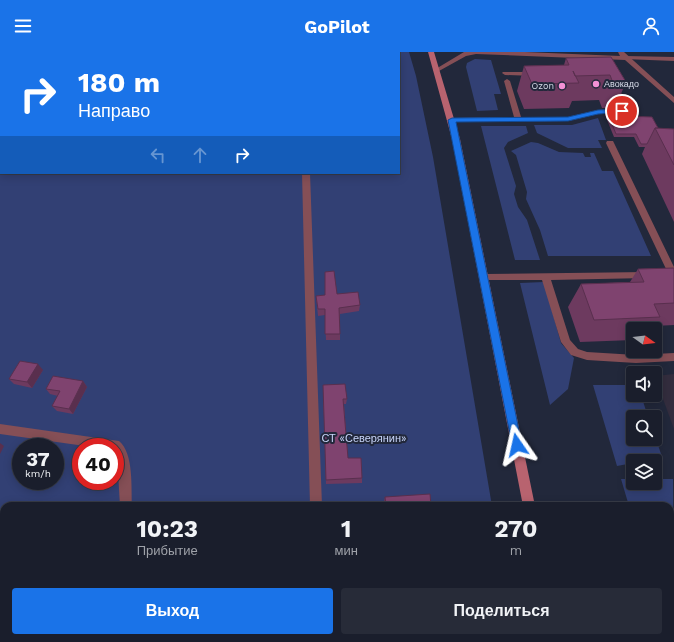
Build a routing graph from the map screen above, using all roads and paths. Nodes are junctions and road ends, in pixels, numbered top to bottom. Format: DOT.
graph roads {
  1 [pos="431,52"];
  2 [pos="476,52"];
  3 [pos="620,52"];
  4 [pos="651,55"];
  5 [pos="626,58"];
  6 [pos="674,59"];
  7 [pos="437,70"];
  8 [pos="543,74"];
  9 [pos="612,82"];
  10 [pos="674,101"];
  11 [pos="518,119"];
  12 [pos="452,120"];
  13 [pos="610,143"];
  14 [pos="306,174"];
  15 [pos="674,275"];
  16 [pos="546,277"];
  17 [pos="485,278"];
  18 [pos="674,357"];
  19 [pos="0,429"];
  20 [pos="126,502"];
  21 [pos="316,502"];
  22 [pos="528,502"];
  1 -- 7 [label="street"];
  2 -- 5 [label="street"];
  2 -- 7 [label="street"];
  3 -- 5 [label="street"];
  4 -- 5 [label="street"];
  4 -- 6 [label="street"];
  5 -- 10 [label="street"];
  7 -- 12 [label="street"];
  8 -- 11 [label="street"];
  9 -- 11 [label="street"];
  11 -- 12 [label="street"];
  12 -- 17 [label="street"];
  13 -- 15 [label="street"];
  14 -- 21 [label="street"];
  15 -- 16 [label="street"];
  16 -- 17 [label="street"];
  16 -- 18 [label="street"];
  17 -- 22 [label="street"];
  19 -- 20 [label="street"];
}
